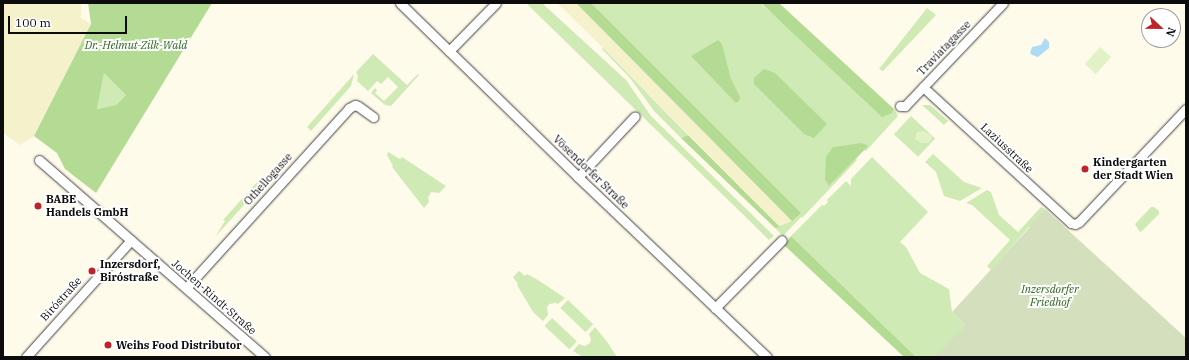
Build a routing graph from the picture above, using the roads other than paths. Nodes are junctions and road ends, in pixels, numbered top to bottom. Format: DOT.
graph roads {
  1 [pos="400,3"];
  2 [pos="496,3"];
  3 [pos="1003,3"];
  4 [pos="449,51"];
  5 [pos="924,87"];
  6 [pos="900,106"];
  7 [pos="1186,109"];
  8 [pos="635,116"];
  9 [pos="373,117"];
  10 [pos="39,160"];
  11 [pos="578,177"];
  12 [pos="131,240"];
  13 [pos="782,240"];
  14 [pos="186,288"];
  15 [pos="715,308"];
  16 [pos="26,357"];
  17 [pos="265,357"];
  18 [pos="767,357"];
  1 -- 4 [label="street, Vösendorfer Straße"];
  2 -- 4 [label="street"];
  3 -- 5 [label="street, Traviatagasse"];
  4 -- 11 [label="street, Vösendorfer Straße"];
  5 -- 6 [label="street, Traviatagasse"];
  5 -- 7 [label="street, Laziusstraße"];
  8 -- 11 [label="street"];
  9 -- 14 [label="street, Othellogasse"];
  10 -- 12 [label="street, Jochen-Rindt-Straße"];
  11 -- 15 [label="street, Vösendorfer Straße"];
  12 -- 14 [label="street, Jochen-Rindt-Straße"];
  12 -- 16 [label="street, Biróstraße"];
  13 -- 15 [label="street"];
  14 -- 17 [label="street, Jochen-Rindt-Straße"];
  15 -- 18 [label="street, Vösendorfer Straße"];
}
